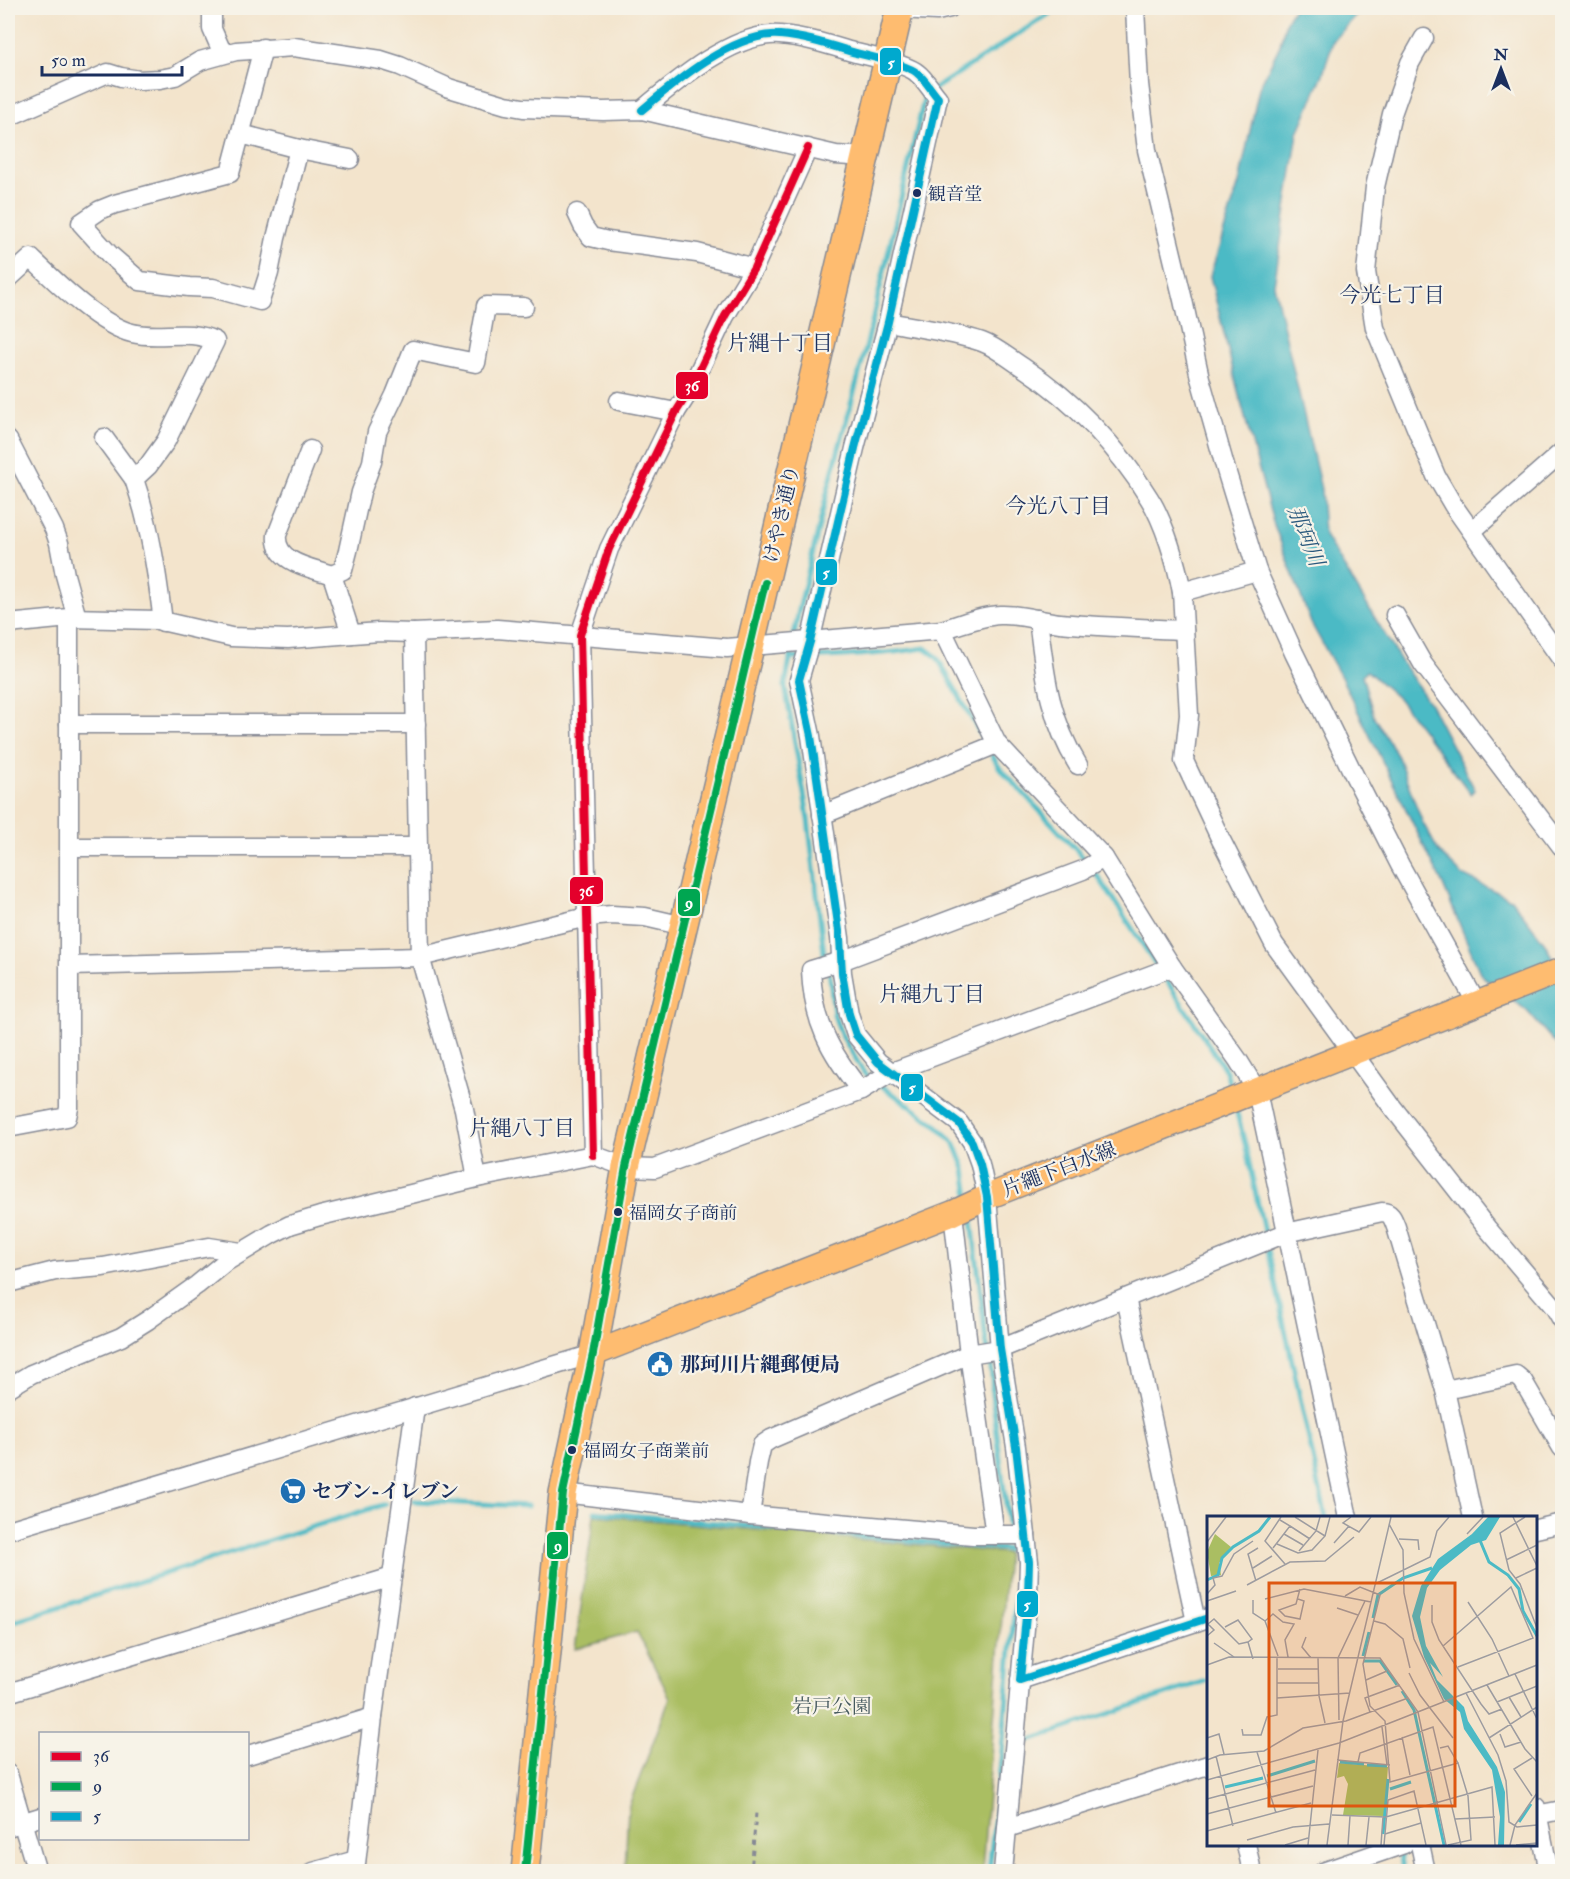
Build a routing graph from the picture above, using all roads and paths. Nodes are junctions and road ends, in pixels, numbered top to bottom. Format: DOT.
graph roads {
  1 [pos="213,8"];
  2 [pos="900,8"];
  3 [pos="950,8"];
  4 [pos="1136,8"];
  5 [pos="1424,38"];
  6 [pos="262,48"];
  7 [pos="223,54"];
  8 [pos="887,61"];
  9 [pos="642,110"];
  10 [pos="8,117"];
  11 [pos="241,134"];
  12 [pos="808,148"];
  13 [pos="299,149"];
  14 [pos="865,156"];
  15 [pos="350,159"];
  16 [pos="577,213"];
  17 [pos="754,268"];
  18 [pos="8,279"];
  19 [pos="525,307"];
  20 [pos="888,322"];
  21 [pos="619,401"];
  22 [pos="676,412"];
  23 [pos="104,438"];
  24 [pos="8,440"];
  25 [pos="310,450"];
  26 [pos="1563,452"];
  27 [pos="134,479"];
  28 [pos="1472,531"];
  29 [pos="1257,571"];
  30 [pos="333,575"];
  31 [pos="1182,592"];
  32 [pos="1395,615"];
  33 [pos="73,618"];
  34 [pos="1038,619"];
  35 [pos="163,621"];
  36 [pos="8,624"];
  37 [pos="942,630"];
  38 [pos="1184,630"];
  39 [pos="414,633"];
  40 [pos="351,634"];
  41 [pos="580,635"];
  42 [pos="810,642"];
  43 [pos="750,647"];
  44 [pos="1563,660"];
  45 [pos="69,724"];
  46 [pos="416,724"];
  47 [pos="997,744"];
  48 [pos="1078,765"];
  49 [pos="822,815"];
  50 [pos="70,847"];
  51 [pos="418,847"];
  52 [pos="1563,847"];
  53 [pos="1104,858"];
  54 [pos="587,917"];
  55 [pos="684,926"];
  56 [pos="420,957"];
  57 [pos="841,961"];
  58 [pos="70,966"];
  59 [pos="1172,967"];
  60 [pos="1563,970"];
  61 [pos="1484,1001"];
  62 [pos="1353,1052"];
  63 [pos="892,1072"];
  64 [pos="861,1091"];
  65 [pos="1257,1091"];
  66 [pos="8,1128"];
  67 [pos="593,1155"];
  68 [pos="626,1167"];
  69 [pos="477,1178"];
  70 [pos="987,1197"];
  71 [pos="953,1213"];
  72 [pos="1286,1233"];
  73 [pos="241,1252"];
  74 [pos="8,1284"];
  75 [pos="1126,1298"];
  76 [pos="1559,1314"];
  77 [pos="1000,1348"];
  78 [pos="593,1354"];
  79 [pos="969,1354"];
  80 [pos="8,1388"];
  81 [pos="1445,1390"];
  82 [pos="415,1407"];
  83 [pos="1563,1448"];
  84 [pos="563,1493"];
  85 [pos="750,1515"];
  86 [pos="1348,1516"];
  87 [pos="1473,1516"];
  88 [pos="1563,1523"];
  89 [pos="1537,1529"];
  90 [pos="8,1530"];
  91 [pos="994,1535"];
  92 [pos="1026,1535"];
  93 [pos="392,1577"];
  94 [pos="1202,1620"];
  95 [pos="1020,1680"];
  96 [pos="8,1693"];
  97 [pos="373,1717"];
  98 [pos="249,1755"];
  99 [pos="1207,1766"];
  100 [pos="8,1774"];
  101 [pos="1563,1810"];
  102 [pos="756,1813"];
  103 [pos="1537,1813"];
  104 [pos="39,1817"];
  105 [pos="1537,1817"];
  106 [pos="15,1825"];
  107 [pos="1007,1828"];
  108 [pos="1246,1846"];
  109 [pos="1401,1846"];
  110 [pos="1420,1846"];
  111 [pos="356,1866"];
  112 [pos="37,1872"];
  113 [pos="313,1872"];
  114 [pos="525,1872"];
  115 [pos="750,1872"];
  116 [pos="1003,1872"];
  117 [pos="1252,1872"];
  118 [pos="1323,1872"];
  119 [pos="1426,1872"];
  120 [pos="1550,1872"];
  1 -- 7 [label="street"];
  2 -- 3 [label="street"];
  2 -- 8 [label="highway, けやき通り"];
  4 -- 29 [label="street"];
  5 -- 28 [label="street"];
  6 -- 7 [label="street"];
  6 -- 9 [label="street"];
  6 -- 11 [label="street"];
  7 -- 10 [label="street"];
  8 -- 9 [label="street"];
  8 -- 14 [label="highway, けやき通り"];
  8 -- 20 [label="street"];
  9 -- 12 [label="street"];
  11 -- 13 [label="street"];
  11 -- 13 [label="street"];
  12 -- 14 [label="street"];
  12 -- 17 [label="street"];
  13 -- 15 [label="street"];
  14 -- 43 [label="highway, けやき通り"];
  16 -- 17 [label="street"];
  17 -- 22 [label="street"];
  18 -- 27 [label="street"];
  19 -- 30 [label="street"];
  20 -- 31 [label="street"];
  20 -- 42 [label="street"];
  21 -- 22 [label="street"];
  22 -- 41 [label="street"];
  23 -- 27 [label="street"];
  24 -- 33 [label="street"];
  25 -- 30 [label="street"];
  26 -- 28 [label="street"];
  27 -- 35 [label="street"];
  28 -- 44 [label="street"];
  29 -- 31 [label="street"];
  29 -- 61 [label="street"];
  30 -- 40 [label="street"];
  31 -- 38 [label="street"];
  32 -- 52 [label="street"];
  33 -- 35 [label="street"];
  33 -- 36 [label="street"];
  33 -- 45 [label="street"];
  34 -- 37 [label="street"];
  34 -- 38 [label="street"];
  34 -- 48 [label="street"];
  35 -- 40 [label="street"];
  37 -- 42 [label="street"];
  37 -- 47 [label="street"];
  38 -- 62 [label="street"];
  39 -- 40 [label="street"];
  39 -- 41 [label="street"];
  39 -- 46 [label="street"];
  41 -- 43 [label="street"];
  41 -- 54 [label="street"];
  42 -- 43 [label="street"];
  42 -- 49 [label="street"];
  43 -- 55 [label="highway, けやき通り"];
  45 -- 46 [label="street"];
  45 -- 50 [label="street"];
  46 -- 51 [label="street"];
  47 -- 49 [label="street"];
  47 -- 53 [label="street"];
  49 -- 57 [label="street"];
  50 -- 51 [label="street"];
  50 -- 58 [label="street"];
  51 -- 56 [label="street"];
  53 -- 57 [label="street"];
  53 -- 59 [label="street"];
  54 -- 55 [label="street"];
  54 -- 56 [label="street"];
  54 -- 67 [label="street"];
  55 -- 68 [label="highway, けやき通り"];
  56 -- 58 [label="street"];
  56 -- 69 [label="street"];
  57 -- 63 [label="street"];
  57 -- 64 [label="street"];
  58 -- 66 [label="street"];
  59 -- 63 [label="street"];
  59 -- 65 [label="street"];
  60 -- 61 [label="main road, 片繩下白水線"];
  61 -- 62 [label="main road, 片繩下白水線"];
  62 -- 65 [label="main road, 片繩下白水線"];
  62 -- 76 [label="street"];
  63 -- 64 [label="street"];
  63 -- 70 [label="street"];
  64 -- 68 [label="street"];
  65 -- 70 [label="main road, 片繩下白水線"];
  65 -- 72 [label="street"];
  67 -- 68 [label="street"];
  67 -- 69 [label="street"];
  68 -- 78 [label="highway, けやき通り"];
  69 -- 73 [label="street"];
  70 -- 71 [label="main road, 片繩下白水線"];
  70 -- 77 [label="street"];
  71 -- 78 [label="main road, 片繩下白水線"];
  71 -- 79 [label="street"];
  72 -- 75 [label="street"];
  72 -- 81 [label="street"];
  72 -- 86 [label="street"];
  73 -- 74 [label="street"];
  73 -- 80 [label="street"];
  75 -- 77 [label="street"];
  75 -- 94 [label="street"];
  77 -- 79 [label="street"];
  77 -- 92 [label="street"];
  78 -- 82 [label="street"];
  78 -- 84 [label="highway, けやき通り"];
  79 -- 85 [label="street"];
  79 -- 91 [label="street"];
  81 -- 83 [label="street"];
  81 -- 87 [label="street"];
  82 -- 90 [label="street"];
  82 -- 93 [label="street"];
  84 -- 85 [label="street"];
  84 -- 114 [label="highway, けやき通り"];
  85 -- 91 [label="street"];
  88 -- 89 [label="street"];
  91 -- 92 [label="street"];
  92 -- 95 [label="street"];
  93 -- 96 [label="street"];
  93 -- 97 [label="street"];
  94 -- 95 [label="street"];
  95 -- 107 [label="street"];
  97 -- 98 [label="street"];
  97 -- 111 [label="street"];
  99 -- 107 [label="street"];
  100 -- 106 [label="street"];
  101 -- 103 [label="street"];
  102 -- 115 [label="path"];
  104 -- 106 [label="street"];
  105 -- 120 [label="street"];
  106 -- 112 [label="street"];
  107 -- 116 [label="street"];
  108 -- 117 [label="street"];
  109 -- 118 [label="street"];
  110 -- 119 [label="street"];
  111 -- 113 [label="street"];
}
